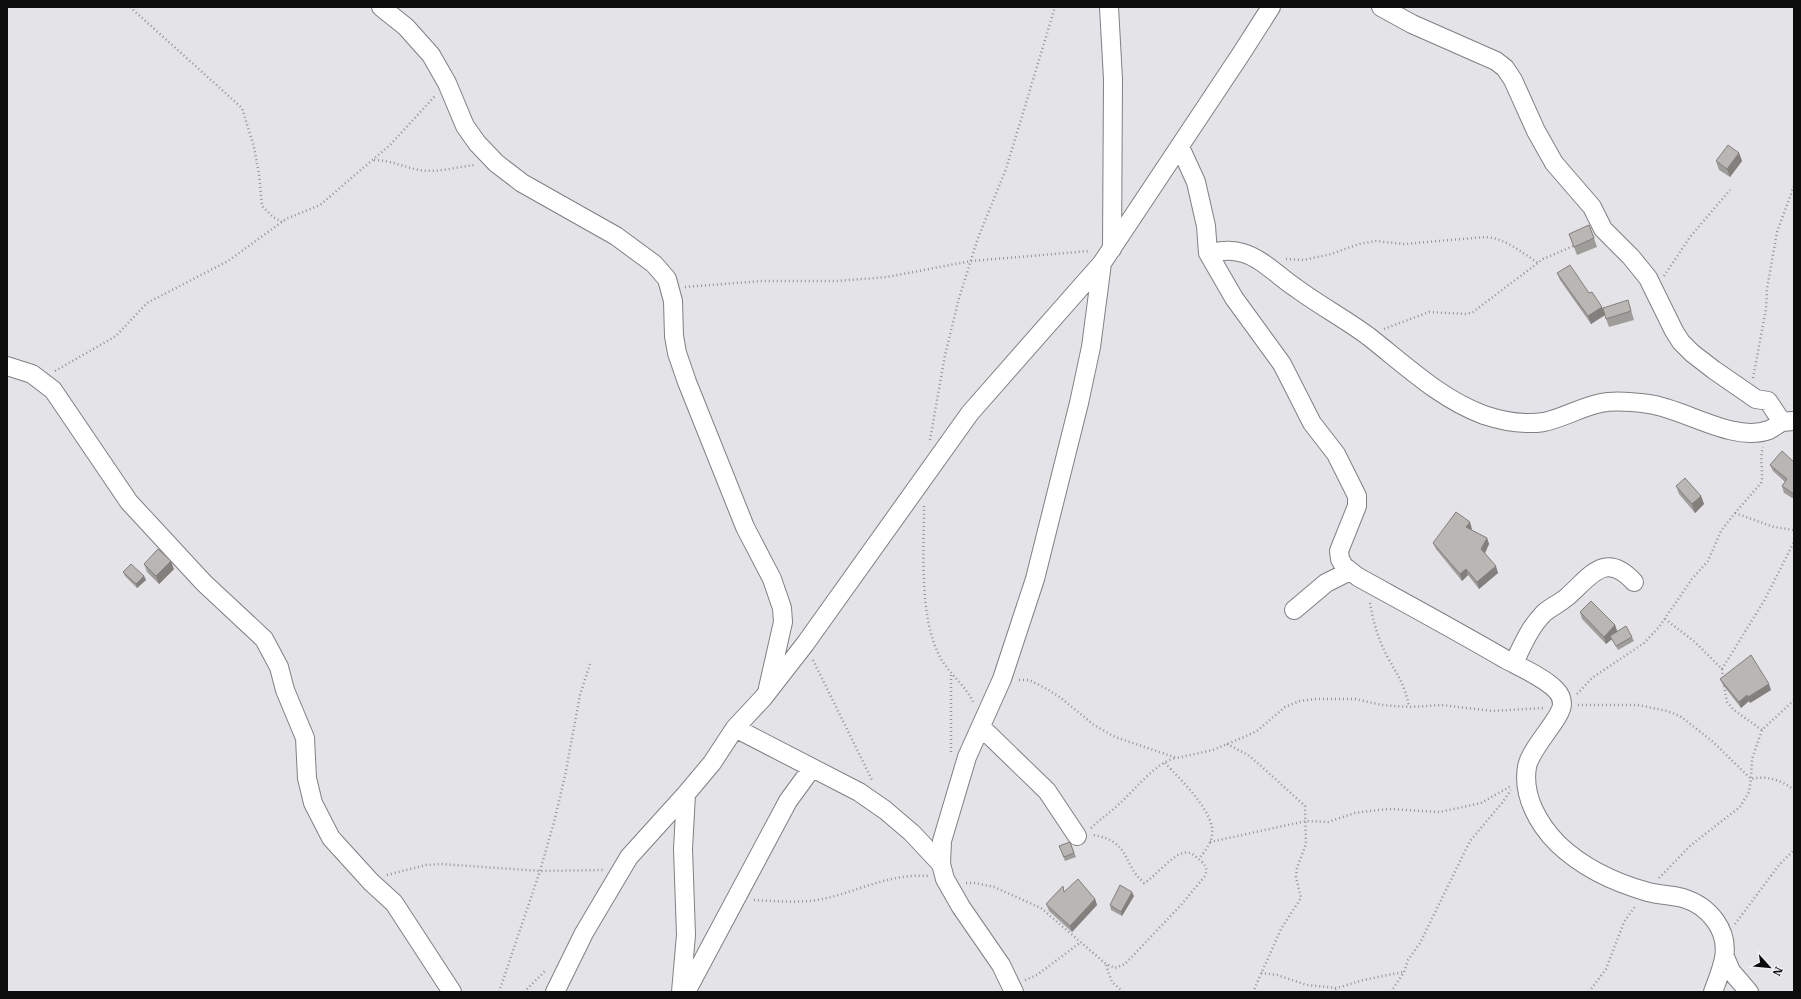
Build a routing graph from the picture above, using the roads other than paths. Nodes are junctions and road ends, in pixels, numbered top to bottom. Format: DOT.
graph roads {
  1 [pos="381,7"];
  2 [pos="1109,7"];
  3 [pos="1271,7"];
  4 [pos="1381,7"];
  5 [pos="1180,147"];
  6 [pos="1208,253"];
  7 [pos="1107,256"];
  8 [pos="7,366"];
  9 [pos="1782,424"];
  10 [pos="1354,574"];
  11 [pos="1634,582"];
  12 [pos="1294,610"];
  13 [pos="1514,663"];
  14 [pos="768,691"];
  15 [pos="982,726"];
  16 [pos="735,728"];
  17 [pos="812,768"];
  18 [pos="686,794"];
  19 [pos="1081,835"];
  20 [pos="944,876"];
  21 [pos="1725,957"];
  22 [pos="1012,989"];
  23 [pos="452,992"];
  24 [pos="555,992"];
  25 [pos="682,992"];
  26 [pos="686,992"];
  27 [pos="1712,992"];
  28 [pos="1748,992"];
  1 -- 14 [label="street"];
  2 -- 7 [label="street"];
  3 -- 5 [label="street"];
  4 -- 9 [label="street"];
  5 -- 6 [label="street"];
  5 -- 7 [label="street"];
  6 -- 9 [label="street"];
  6 -- 10 [label="street"];
  7 -- 14 [label="street"];
  7 -- 15 [label="street"];
  8 -- 23 [label="street"];
  10 -- 12 [label="street"];
  10 -- 13 [label="street"];
  11 -- 13 [label="street"];
  13 -- 21 [label="street"];
  14 -- 16 [label="street"];
  15 -- 19 [label="street"];
  15 -- 20 [label="street"];
  16 -- 17 [label="street"];
  16 -- 18 [label="street"];
  17 -- 20 [label="street"];
  17 -- 26 [label="street"];
  18 -- 24 [label="street"];
  18 -- 25 [label="street"];
  20 -- 22 [label="street"];
  21 -- 27 [label="street"];
  21 -- 28 [label="street"];
}
